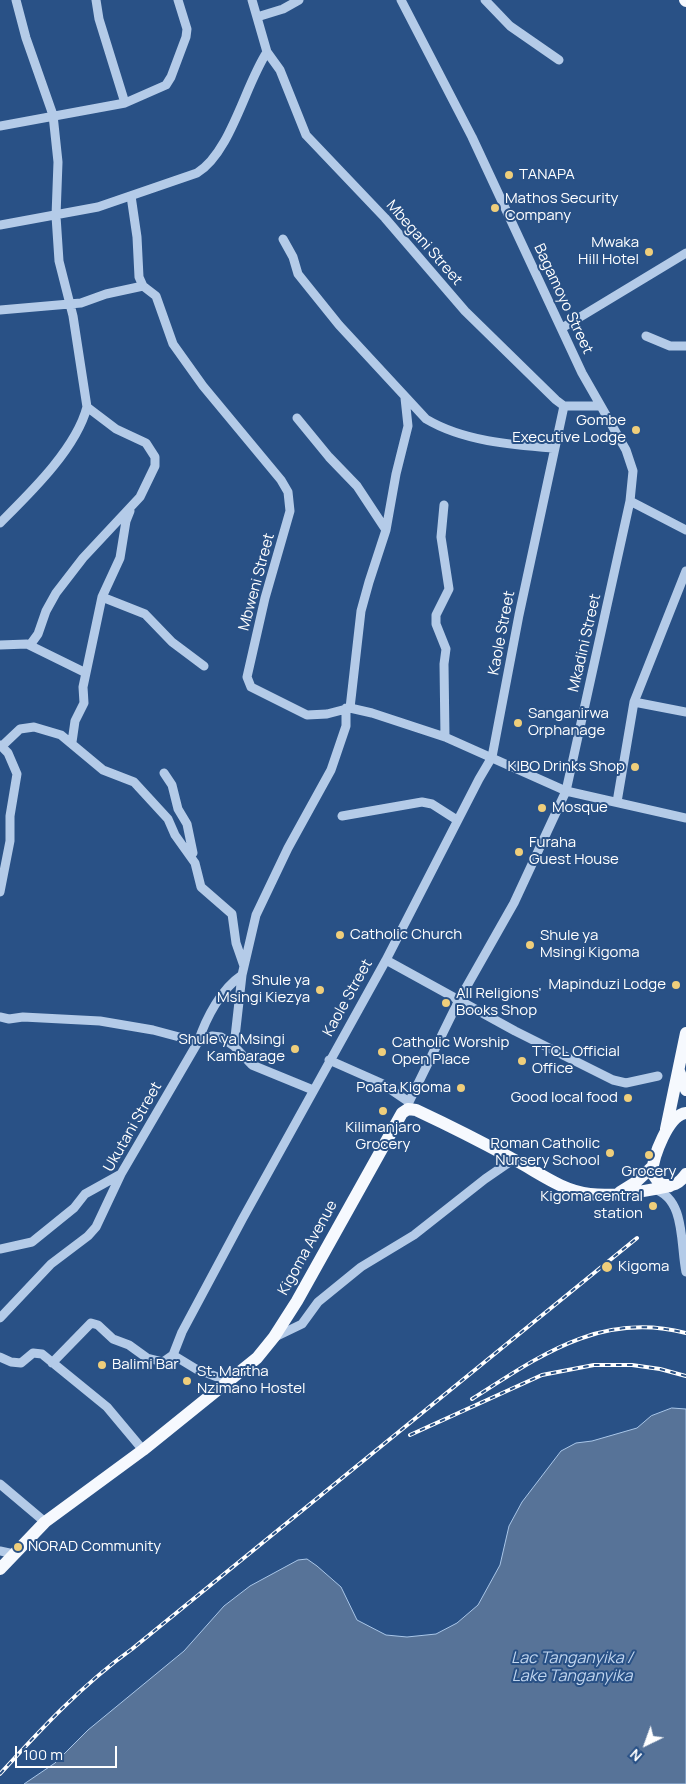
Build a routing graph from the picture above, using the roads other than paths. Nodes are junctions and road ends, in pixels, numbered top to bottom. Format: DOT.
graph roads {
  1 [pos="16,0"];
  2 [pos="96,0"];
  3 [pos="178,0"];
  4 [pos="252,0"];
  5 [pos="299,0"];
  6 [pos="402,0"];
  7 [pos="485,0"];
  8 [pos="257,17"];
  9 [pos="267,52"];
  10 [pos="558,60"];
  11 [pos="125,103"];
  12 [pos="53,116"];
  13 [pos="0,126"];
  14 [pos="131,196"];
  15 [pos="56,216"];
  16 [pos="0,225"];
  17 [pos="283,239"];
  18 [pos="686,253"];
  19 [pos="143,286"];
  20 [pos="69,304"];
  21 [pos="0,310"];
  22 [pos="562,328"];
  23 [pos="646,336"];
  24 [pos="686,346"];
  25 [pos="405,395"];
  26 [pos="564,406"];
  27 [pos="600,406"];
  28 [pos="87,407"];
  29 [pos="297,418"];
  30 [pos="553,448"];
  31 [pos="630,502"];
  32 [pos="444,505"];
  33 [pos="132,507"];
  34 [pos="0,523"];
  35 [pos="386,530"];
  36 [pos="686,530"];
  37 [pos="686,572"];
  38 [pos="102,597"];
  39 [pos="0,645"];
  40 [pos="30,645"];
  41 [pos="204,666"];
  42 [pos="86,673"];
  43 [pos="634,702"];
  44 [pos="348,708"];
  45 [pos="686,712"];
  46 [pos="445,737"];
  47 [pos="72,742"];
  48 [pos="1,746"];
  49 [pos="492,757"];
  50 [pos="164,773"];
  51 [pos="566,791"];
  52 [pos="617,802"];
  53 [pos="342,816"];
  54 [pos="686,818"];
  55 [pos="457,820"];
  56 [pos="195,863"];
  57 [pos="2,874"];
  58 [pos="0,892"];
  59 [pos="386,960"];
  60 [pos="243,970"];
  61 [pos="459,1000"];
  62 [pos="0,1017"];
  63 [pos="686,1033"];
  64 [pos="198,1042"];
  65 [pos="234,1046"];
  66 [pos="329,1060"];
  67 [pos="679,1071"];
  68 [pos="658,1076"];
  69 [pos="313,1090"];
  70 [pos="686,1090"];
  71 [pos="409,1106"];
  72 [pos="686,1113"];
  73 [pos="665,1134"];
  74 [pos="514,1159"];
  75 [pos="653,1166"];
  76 [pos="121,1174"];
  77 [pos="686,1174"];
  78 [pos="670,1186"];
  79 [pos="654,1189"];
  80 [pos="618,1194"];
  81 [pos="0,1249"];
  82 [pos="686,1272"];
  83 [pos="0,1318"];
  84 [pos="274,1337"];
  85 [pos="173,1355"];
  86 [pos="0,1357"];
  87 [pos="52,1363"];
  88 [pos="228,1381"];
  89 [pos="143,1450"];
  90 [pos="0,1484"];
  91 [pos="45,1522"];
  92 [pos="0,1551"];
  93 [pos="14,1554"];
  94 [pos="0,1569"];
  1 -- 12 [label="street"];
  2 -- 11 [label="street"];
  3 -- 11 [label="street"];
  4 -- 8 [label="street, Mbegani Street"];
  5 -- 8 [label="street"];
  6 -- 22 [label="street, Bagamoyo Street"];
  7 -- 10 [label="street"];
  8 -- 9 [label="street, Mbegani Street"];
  9 -- 14 [label="street"];
  9 -- 26 [label="street, Mbegani Street"];
  11 -- 12 [label="street"];
  12 -- 13 [label="street"];
  12 -- 15 [label="street"];
  14 -- 15 [label="street"];
  14 -- 19 [label="street, Mbweni Street"];
  15 -- 16 [label="street"];
  15 -- 20 [label="street"];
  17 -- 25 [label="street"];
  18 -- 22 [label="street"];
  19 -- 20 [label="street"];
  19 -- 44 [label="street, Mbweni Street"];
  20 -- 21 [label="street"];
  20 -- 28 [label="street"];
  22 -- 27 [label="street, Bagamoyo Street"];
  23 -- 24 [label="street"];
  25 -- 30 [label="street"];
  25 -- 35 [label="street"];
  26 -- 27 [label="street"];
  26 -- 30 [label="street, Kaole Street"];
  27 -- 31 [label="street, Bagamoyo Street"];
  28 -- 33 [label="street"];
  28 -- 34 [label="street"];
  29 -- 35 [label="street"];
  30 -- 49 [label="street, Kaole Street"];
  31 -- 36 [label="street"];
  31 -- 51 [label="street, Mkadini Street"];
  32 -- 46 [label="street"];
  33 -- 38 [label="street"];
  33 -- 40 [label="street"];
  35 -- 44 [label="street"];
  37 -- 43 [label="street"];
  38 -- 41 [label="street"];
  38 -- 42 [label="street"];
  39 -- 40 [label="street"];
  40 -- 42 [label="street"];
  42 -- 47 [label="street"];
  43 -- 45 [label="street"];
  43 -- 52 [label="street"];
  44 -- 46 [label="street"];
  44 -- 60 [label="street"];
  46 -- 49 [label="street"];
  47 -- 48 [label="street"];
  47 -- 56 [label="street"];
  48 -- 57 [label="street"];
  49 -- 51 [label="street"];
  49 -- 55 [label="street, Kaole Street"];
  50 -- 56 [label="street"];
  51 -- 52 [label="street"];
  51 -- 61 [label="street"];
  52 -- 54 [label="street"];
  53 -- 55 [label="street"];
  55 -- 59 [label="street, Kaole Street"];
  56 -- 60 [label="street"];
  57 -- 58 [label="street"];
  59 -- 61 [label="street"];
  59 -- 66 [label="street, Kaole Street"];
  60 -- 64 [label="street, Ukutani Street"];
  60 -- 65 [label="street"];
  61 -- 68 [label="street"];
  61 -- 71 [label="street"];
  62 -- 64 [label="street"];
  63 -- 67 [label="main road"];
  64 -- 65 [label="street"];
  64 -- 76 [label="street, Ukutani Street"];
  65 -- 69 [label="street"];
  66 -- 69 [label="street, Kaole Street"];
  66 -- 71 [label="street"];
  67 -- 70 [label="main road"];
  67 -- 73 [label="main road"];
  69 -- 85 [label="street, Kaole Street"];
  71 -- 74 [label="main road"];
  71 -- 84 [label="main road, Kigoma Avenue"];
  72 -- 73 [label="main road"];
  73 -- 75 [label="main road"];
  74 -- 80 [label="main road"];
  74 -- 84 [label="street"];
  75 -- 78 [label="main road"];
  75 -- 80 [label="main road"];
  76 -- 81 [label="street"];
  76 -- 83 [label="street, Ukutani Street"];
  77 -- 78 [label="main road"];
  78 -- 79 [label="main road"];
  79 -- 80 [label="main road"];
  79 -- 82 [label="street"];
  84 -- 88 [label="main road, Kigoma Avenue"];
  85 -- 87 [label="street"];
  85 -- 88 [label="street"];
  86 -- 87 [label="street"];
  87 -- 89 [label="street"];
  88 -- 89 [label="main road, Kigoma Avenue"];
  89 -- 91 [label="main road, Kigoma Avenue"];
  90 -- 91 [label="street"];
  91 -- 93 [label="main road, Kigoma Avenue"];
  92 -- 93 [label="street"];
  93 -- 94 [label="main road, Kigoma Avenue"];
}
